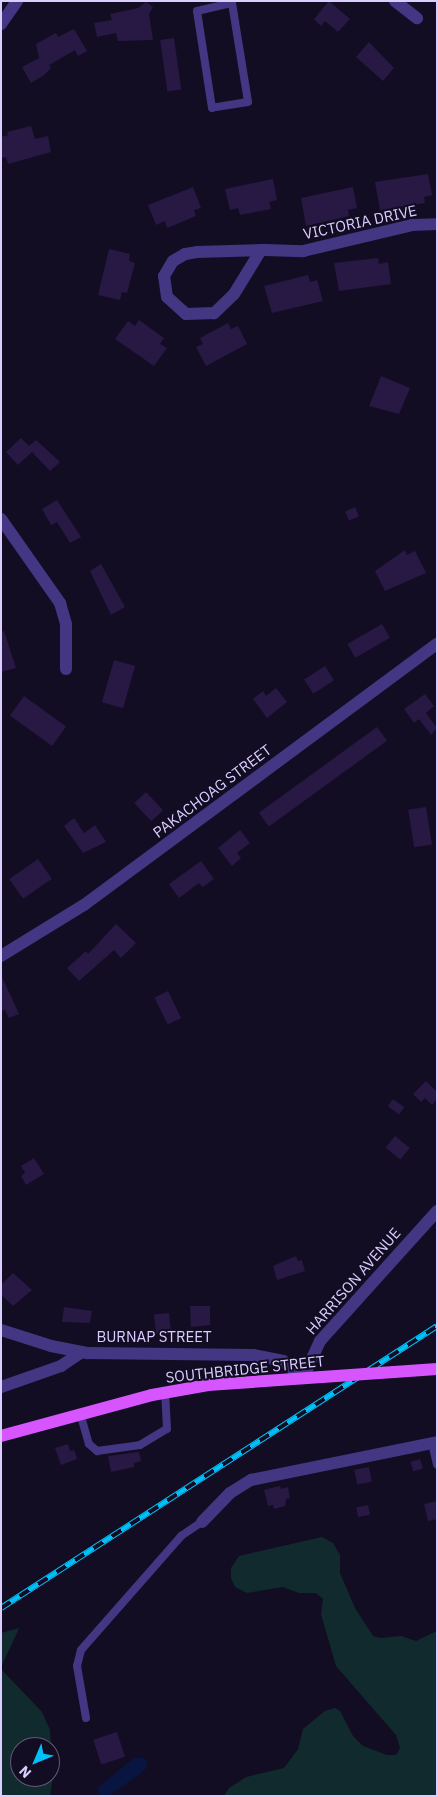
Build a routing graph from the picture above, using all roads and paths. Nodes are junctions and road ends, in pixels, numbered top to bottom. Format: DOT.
graph roads {
  1 [pos="17,1"];
  2 [pos="395,1"];
  3 [pos="232,2"];
  4 [pos="417,18"];
  5 [pos="1,24"];
  6 [pos="437,224"];
  7 [pos="261,250"];
  8 [pos="1,519"];
  9 [pos="437,644"];
  10 [pos="66,670"];
  11 [pos="1,956"];
  12 [pos="437,1211"];
  13 [pos="1,1330"];
  14 [pos="82,1352"];
  15 [pos="437,1369"];
  16 [pos="303,1378"];
  17 [pos="1,1387"];
  18 [pos="165,1392"];
  19 [pos="80,1413"];
  20 [pos="1,1436"];
  21 [pos="434,1442"];
  22 [pos="437,1464"];
  23 [pos="202,1522"];
  24 [pos="86,1718"];
  1 -- 5 [label="street"];
  2 -- 4 [label="street"];
  3 -- 3 [label="lane"];
  6 -- 7 [label="street, VICTORIA DRIVE"];
  7 -- 7 [label="street, VICTORIA DRIVE"];
  8 -- 10 [label="street"];
  9 -- 11 [label="street, PAKACHOAG STREET"];
  12 -- 16 [label="street, HARRISON AVENUE"];
  13 -- 14 [label="street, BURNAP STREET"];
  14 -- 16 [label="street, BURNAP STREET"];
  14 -- 17 [label="street"];
  15 -- 16 [label="main road, SOUTHBRIDGE STREET, bridge"];
  16 -- 18 [label="main road, SOUTHBRIDGE STREET"];
  18 -- 19 [label="main road, SOUTHBRIDGE STREET"];
  18 -- 19 [label="lane"];
  19 -- 20 [label="main road, SOUTHBRIDGE STREET"];
  21 -- 22 [label="lane"];
  21 -- 23 [label="street"];
  23 -- 24 [label="lane"];
}
